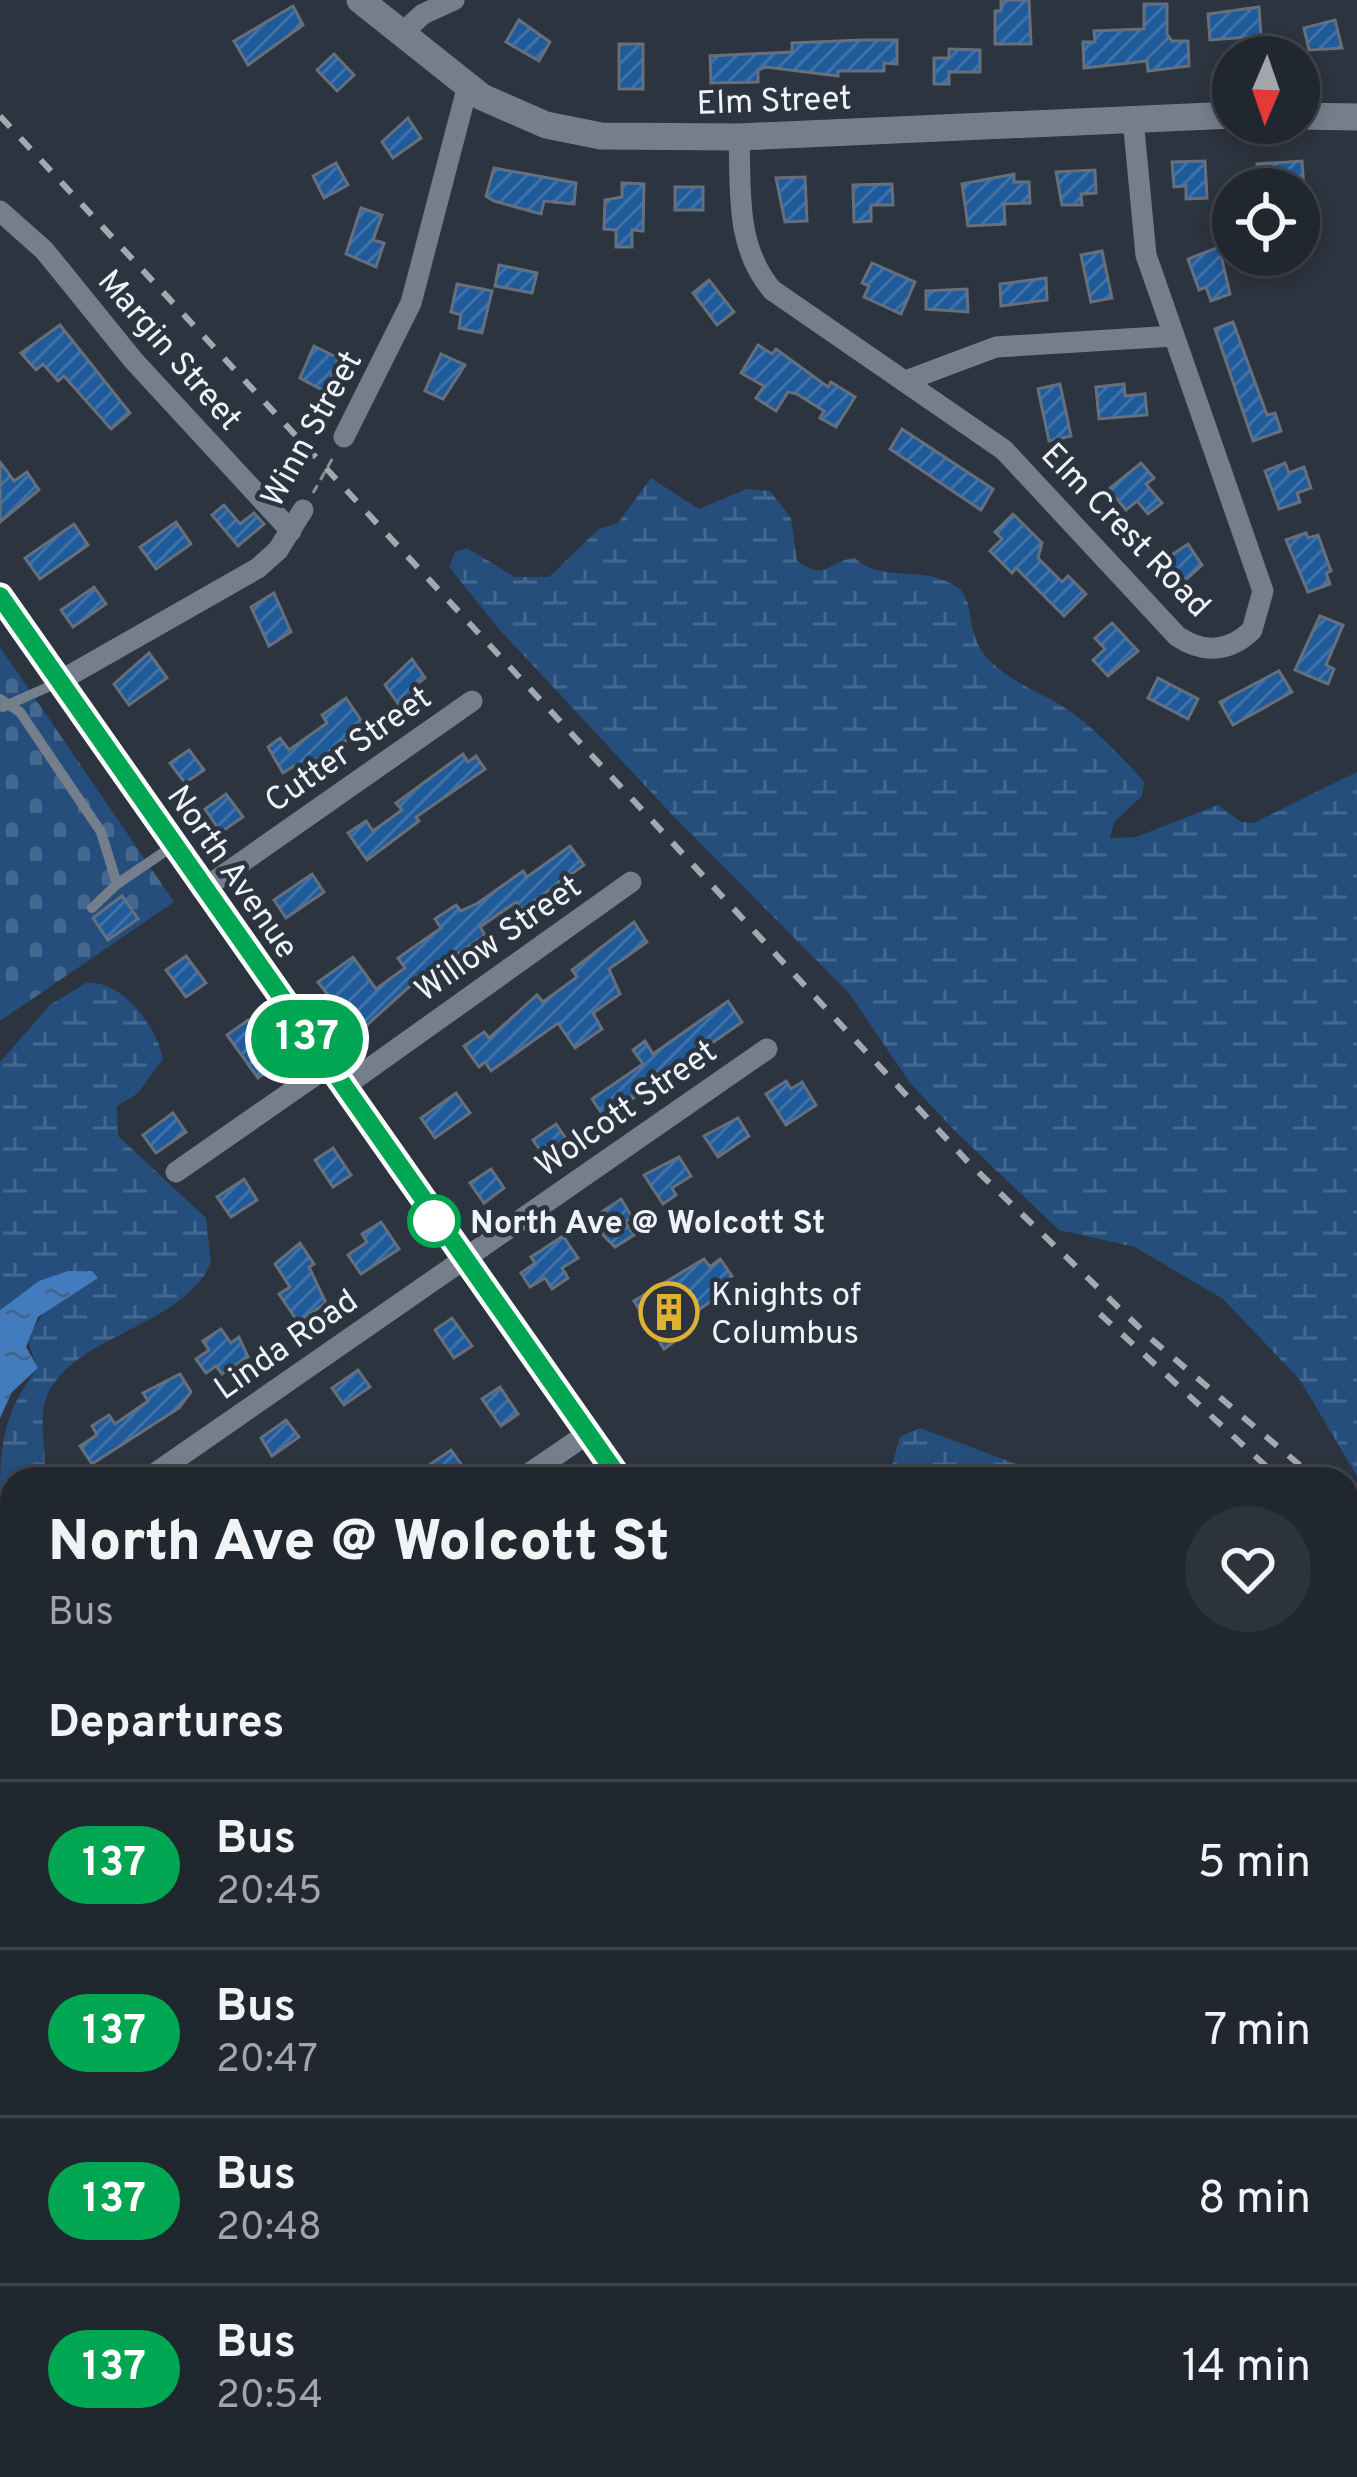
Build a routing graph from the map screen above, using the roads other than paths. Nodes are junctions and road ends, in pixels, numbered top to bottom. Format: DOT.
graph roads {
  1 [pos="360,0"];
  2 [pos="454,0"];
  3 [pos="400,35"];
  4 [pos="467,88"];
  5 [pos="1212,116"];
  6 [pos="1320,116"];
  7 [pos="1357,117"];
  8 [pos="1133,119"];
  9 [pos="740,137"];
  10 [pos="0,211"];
  11 [pos="1174,335"];
  12 [pos="908,380"];
  13 [pos="344,437"];
  14 [pos="303,510"];
  15 [pos="291,531"];
  16 [pos="0,596"];
  17 [pos="58,682"];
  18 [pos="472,701"];
  19 [pos="2,704"];
  20 [pos="173,846"];
  21 [pos="631,882"];
  22 [pos="117,884"];
  23 [pos="202,890"];
  24 [pos="92,908"];
  25 [pos="767,1049"];
  26 [pos="334,1077"];
  27 [pos="176,1172"];
  28 [pos="461,1260"];
  29 [pos="587,1434"];
  30 [pos="164,1467"];
  31 [pos="539,1467"];
  32 [pos="611,1467"];
  1 -- 3 [label="street, Elm Street"];
  2 -- 3 [label="street"];
  3 -- 4 [label="street, Elm Street"];
  4 -- 9 [label="street, Elm Street"];
  4 -- 13 [label="street, Winn Street"];
  5 -- 8 [label="street, Elm Street"];
  6 -- 7 [label="street"];
  8 -- 9 [label="street, Elm Street"];
  8 -- 11 [label="street, Elm Crest Road"];
  9 -- 12 [label="street, Elm Crest Road"];
  10 -- 15 [label="street, Margin Street"];
  11 -- 12 [label="street"];
  11 -- 12 [label="street, Elm Crest Road"];
  14 -- 15 [label="street, Winn Street"];
  15 -- 17 [label="street, Winn Street"];
  16 -- 17 [label="street, North Avenue"];
  17 -- 19 [label="lane"];
  17 -- 20 [label="street, North Avenue"];
  18 -- 23 [label="street, Cutter Street"];
  19 -- 22 [label="lane"];
  20 -- 22 [label="lane"];
  20 -- 23 [label="street, North Avenue"];
  21 -- 26 [label="street, Willow Street"];
  22 -- 24 [label="lane"];
  23 -- 26 [label="street, North Avenue"];
  25 -- 28 [label="street, Wolcott Street"];
  26 -- 27 [label="street, Willow Street"];
  26 -- 28 [label="street, North Avenue"];
  28 -- 29 [label="street, North Avenue"];
  28 -- 30 [label="street, Linda Road"];
  29 -- 31 [label="street"];
  29 -- 32 [label="street, North Avenue"];
}
